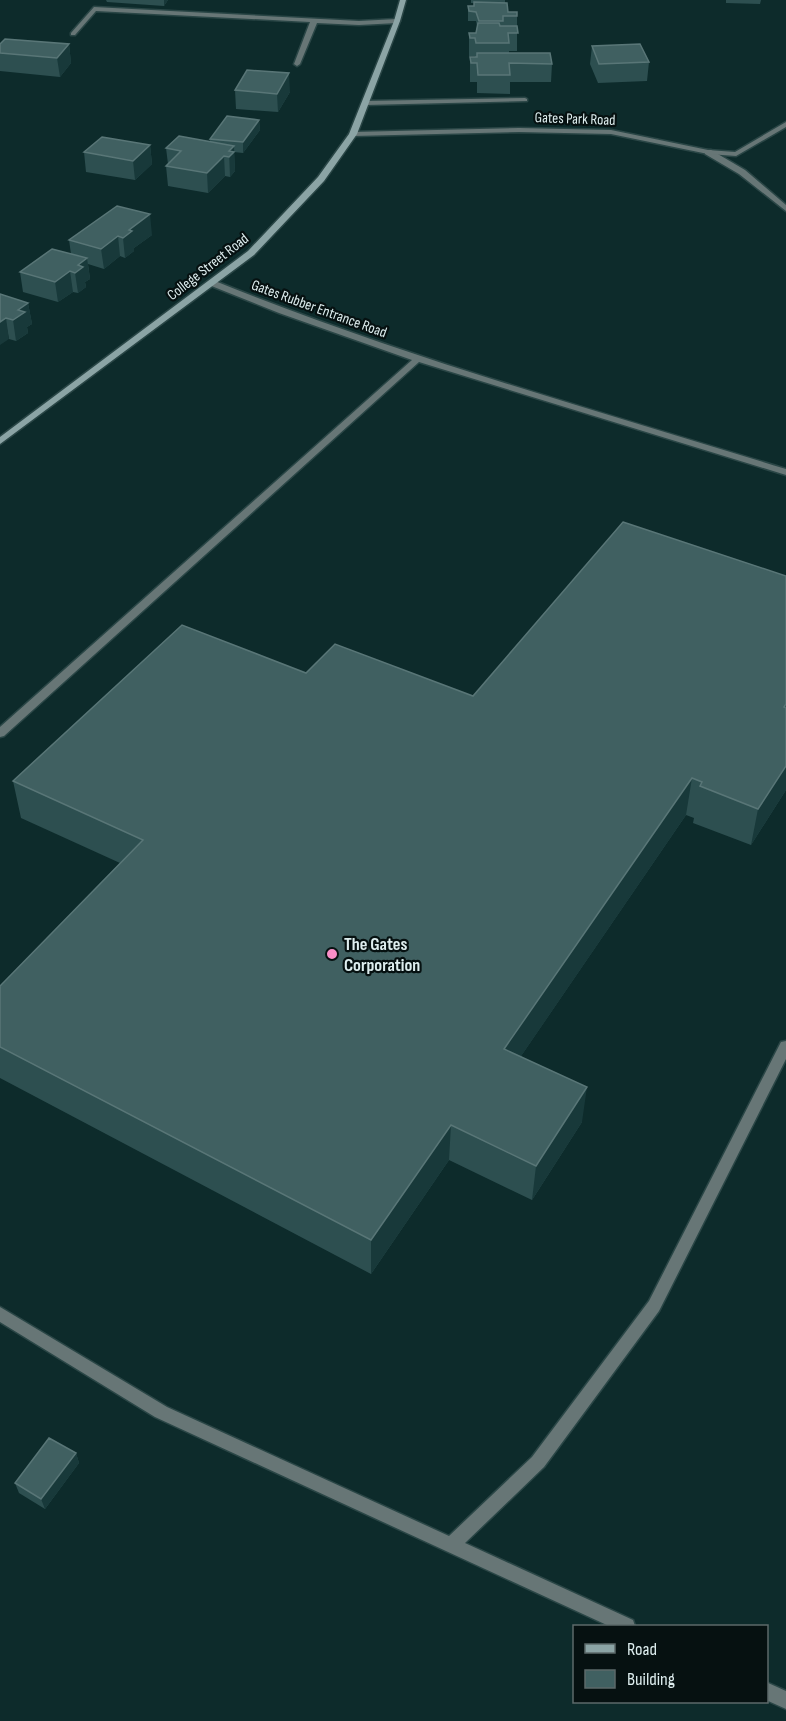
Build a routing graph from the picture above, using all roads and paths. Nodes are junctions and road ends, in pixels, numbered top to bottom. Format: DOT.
graph roads {
  1 [pos="403,0"];
  2 [pos="314,21"];
  3 [pos="397,21"];
  4 [pos="73,34"];
  5 [pos="297,64"];
  6 [pos="525,100"];
  7 [pos="365,103"];
  8 [pos="786,124"];
  9 [pos="353,134"];
  10 [pos="708,152"];
  11 [pos="786,208"];
  12 [pos="212,283"];
  13 [pos="417,360"];
  14 [pos="0,441"];
  15 [pos="786,472"];
  16 [pos="0,733"];
  17 [pos="786,1046"];
  18 [pos="0,1314"];
  19 [pos="451,1545"];
  20 [pos="625,1625"];
  21 [pos="768,1692"];
  22 [pos="786,1700"];
  1 -- 3 [label="street, College Street Road"];
  2 -- 3 [label="street"];
  2 -- 4 [label="street"];
  2 -- 5 [label="street"];
  3 -- 7 [label="street, College Street Road"];
  6 -- 7 [label="street"];
  7 -- 9 [label="street, College Street Road"];
  8 -- 10 [label="street, Gates Park Road"];
  9 -- 10 [label="street, Gates Park Road"];
  9 -- 12 [label="street, College Street Road"];
  10 -- 11 [label="street"];
  12 -- 13 [label="street, Gates Rubber Entrance Road"];
  12 -- 14 [label="street, College Street Road"];
  13 -- 15 [label="street, Gates Rubber Entrance Road"];
  13 -- 16 [label="street"];
  17 -- 19 [label="street"];
  18 -- 19 [label="street"];
  19 -- 20 [label="street"];
  21 -- 22 [label="street"];
}
